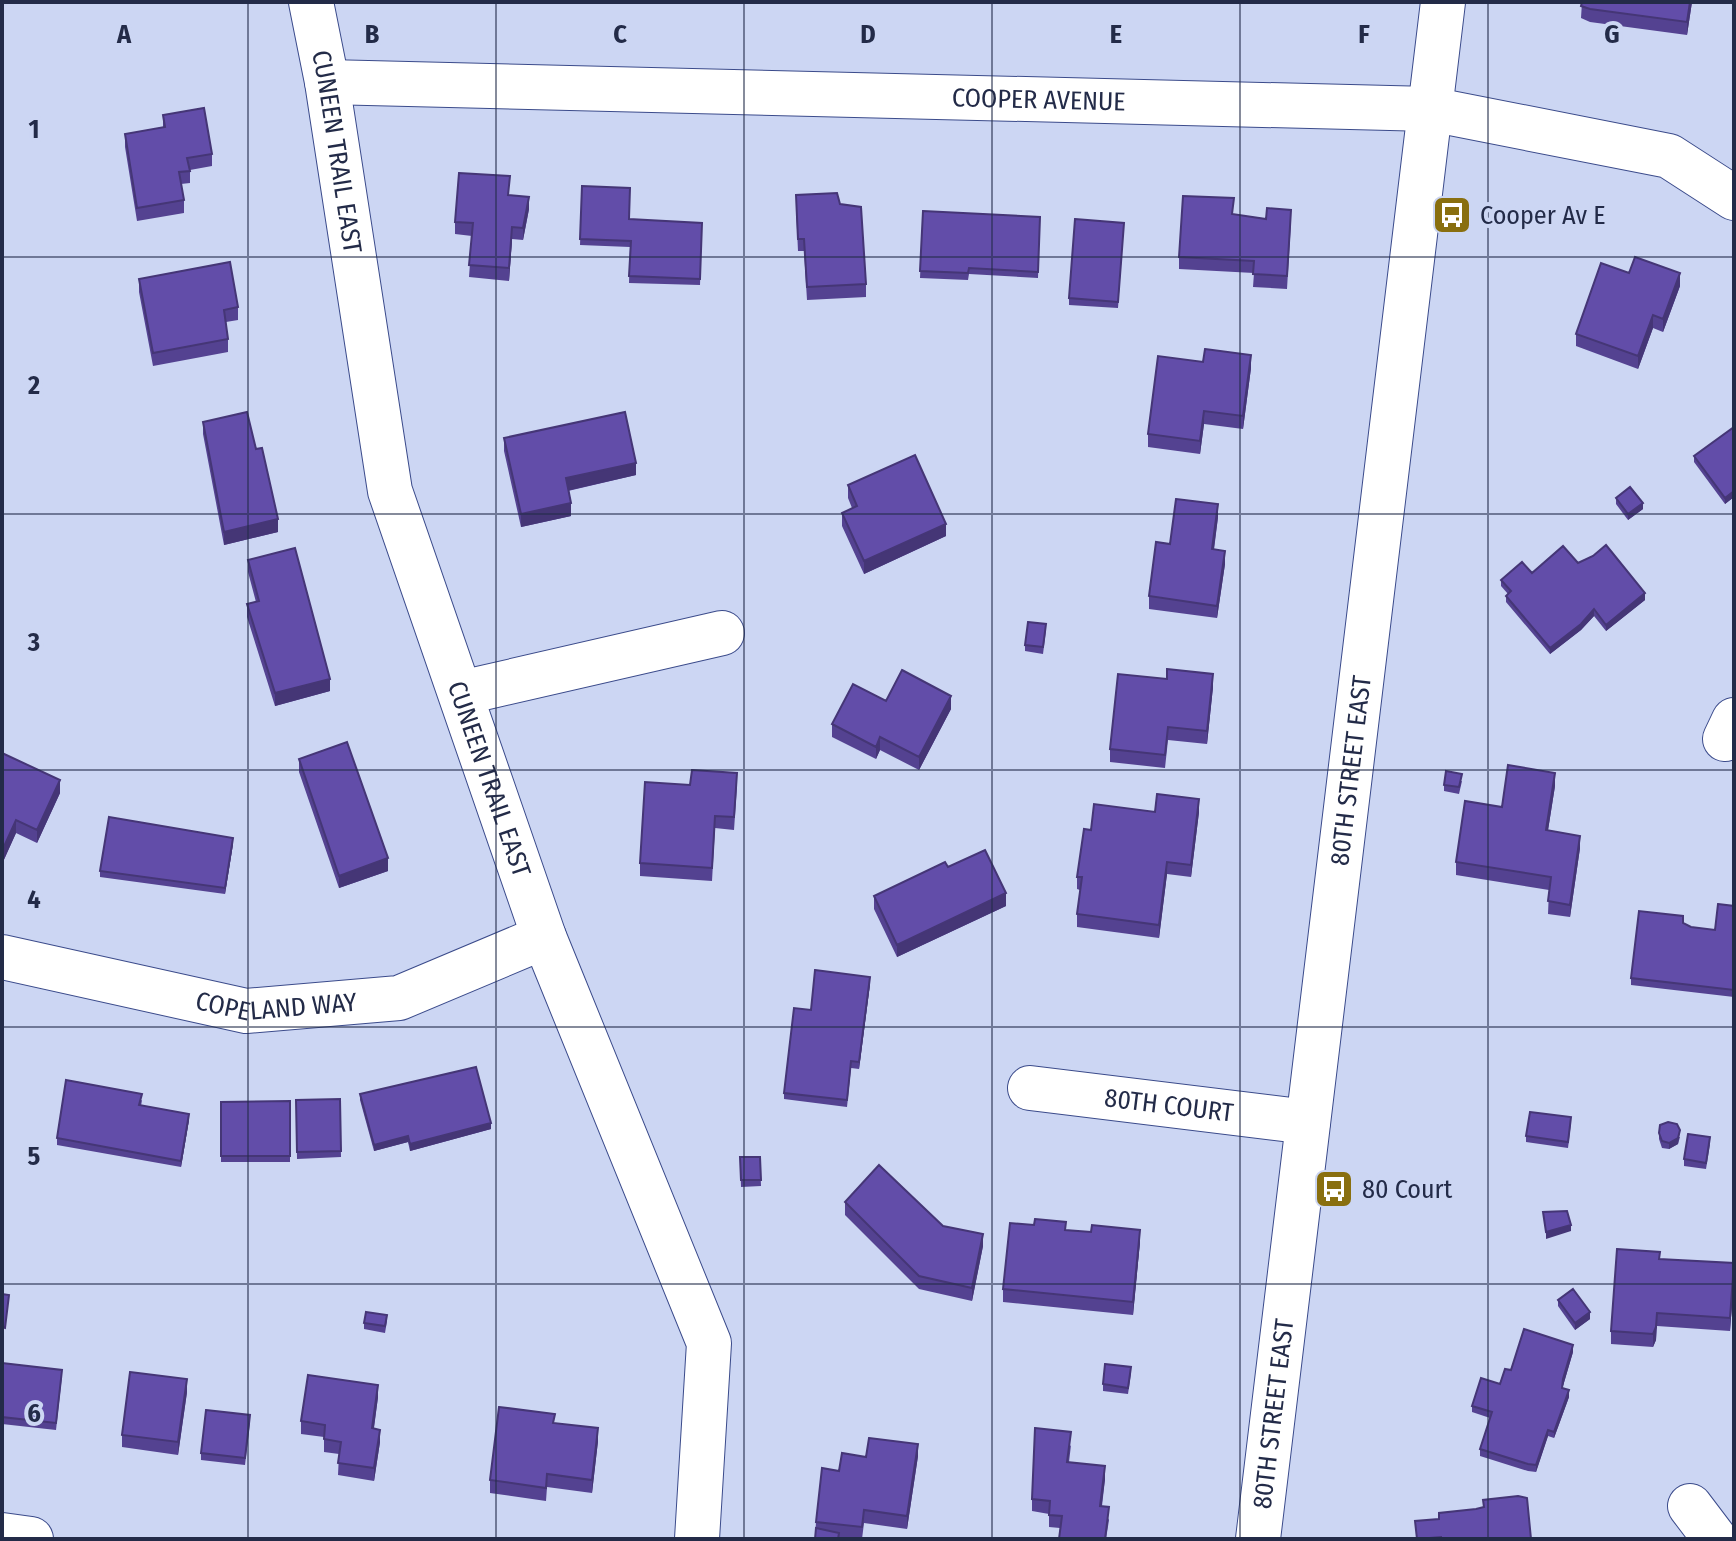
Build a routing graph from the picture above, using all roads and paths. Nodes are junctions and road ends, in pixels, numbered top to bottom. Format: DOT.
graph roads {
  1 [pos="311,2"];
  2 [pos="1443,2"];
  3 [pos="327,82"];
  4 [pos="1430,109"];
  5 [pos="1734,198"];
  6 [pos="722,633"];
  7 [pos="461,693"];
  8 [pos="544,937"];
  9 [pos="2,957"];
  10 [pos="1030,1088"];
  11 [pos="1308,1122"];
  12 [pos="2,1535"];
  13 [pos="31,1539"];
  14 [pos="697,1539"];
  15 [pos="1258,1539"];
  1 -- 3 [label="street, CUNEEN TRAIL EAST"];
  2 -- 4 [label="street, 80TH STREET EAST"];
  3 -- 4 [label="street, COOPER AVENUE"];
  3 -- 7 [label="street, CUNEEN TRAIL EAST"];
  4 -- 5 [label="street, COOPER AVENUE"];
  4 -- 11 [label="street, 80TH STREET EAST"];
  6 -- 7 [label="street"];
  7 -- 8 [label="street, CUNEEN TRAIL EAST"];
  8 -- 9 [label="street, COPELAND WAY"];
  8 -- 14 [label="street, CUNEEN TRAIL EAST"];
  10 -- 11 [label="street, 80TH COURT"];
  11 -- 15 [label="street, 80TH STREET EAST"];
  12 -- 13 [label="street"];
}
